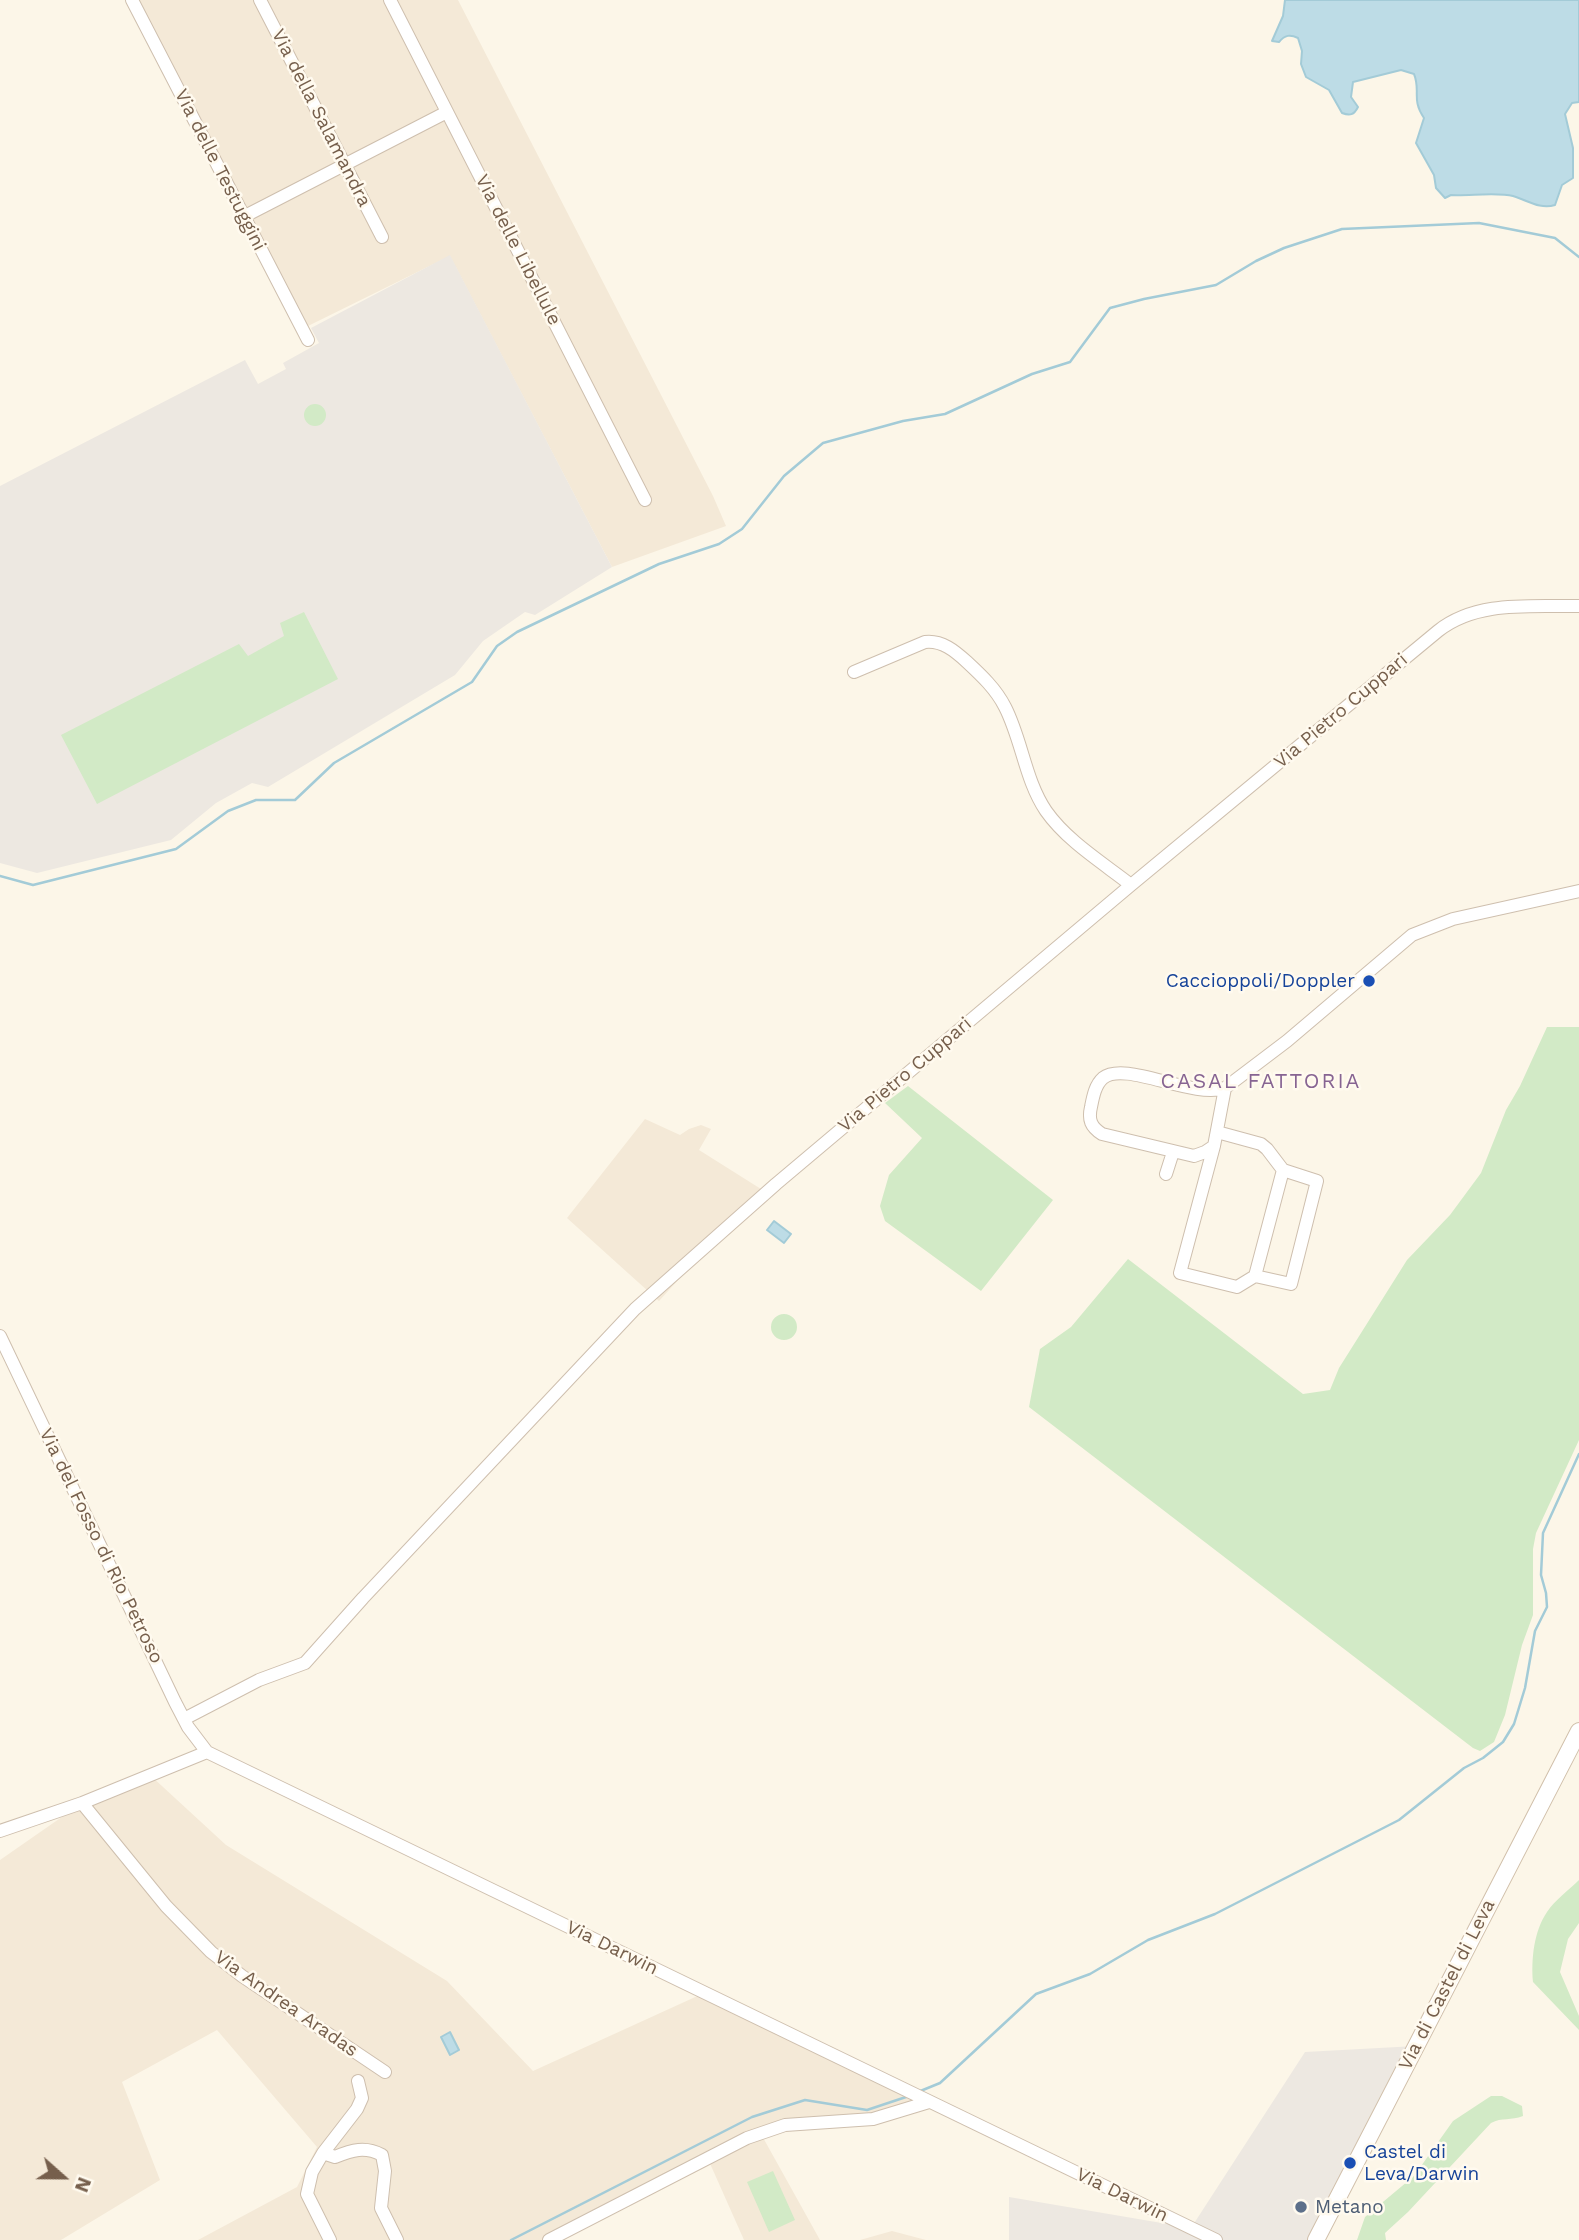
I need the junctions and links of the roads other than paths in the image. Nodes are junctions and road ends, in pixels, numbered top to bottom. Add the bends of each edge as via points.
1 (132, 0) edge
2 (260, 0) edge
3 (390, 0) edge
4 (447, 112) junction
5 (344, 164) junction
6 (243, 217) junction
7 (382, 237) dead end
8 (308, 340) dead end
9 (645, 499) dead end
10 (1579, 606) edge
11 (854, 672) dead end
12 (1131, 885) junction
13 (1579, 891) edge
14 (1224, 1088) junction
15 (1217, 1132) junction
16 (1214, 1146) junction
17 (1173, 1152) junction
18 (1283, 1170) junction
19 (1166, 1174) dead end
20 (1255, 1276) junction
21 (0, 1336) edge
22 (184, 1719) junction
23 (1579, 1731) edge
24 (207, 1752) junction
25 (82, 1803) junction
26 (0, 1831) edge
27 (385, 2072) dead end
28 (358, 2081) dead end
29 (929, 2102) junction
30 (323, 2152) junction
31 (330, 2240) edge
32 (397, 2240) edge
33 (549, 2240) edge
34 (1216, 2240) edge
35 (1316, 2240) edge

1 - 6 street, Via delle Testuggini
2 - 5 street, Via della Salamandra
3 - 4 street, Via delle Libellule
4 - 5 street
4 - 9 street, Via delle Libellule
5 - 6 street
5 - 7 street, Via della Salamandra
6 - 8 street, Via delle Testuggini
10 - 12 street, Via Pietro Cuppari via 1495,608 1452,619
11 - 12 street via 925,642 954,651 1003,704 1048,814
12 - 22 street, Via Pietro Cuppari via 635,1309 305,1663 259,1680
13 - 14 street via 1454,919 1412,935
14 - 15 street
14 - 17 street via 1185,1087 1122,1073 1100,1081 1090,1112 1095,1129 1111,1138
15 - 16 street
15 - 18 street via 1264,1146
16 - 17 street via 1194,1156
16 - 20 street via 1180,1272 1237,1287
17 - 19 street
18 - 20 street
18 - 20 street via 1317,1181 1291,1284
21 - 22 street, Via del Fosso di Rio Petroso
22 - 24 street, Via del Fosso di Rio Petroso
23 - 35 street, Via di Castel di Leva
24 - 25 street
24 - 29 street, Via Darwin
25 - 26 street
25 - 27 street, Via Andrea Aradas via 166,1906 211,1952
28 - 30 street via 362,2098 357,2109
29 - 33 street via 873,2119 785,2125 747,2138
29 - 34 street, Via Darwin
30 - 31 street via 307,2194
30 - 32 street via 335,2157 365,2149 382,2155 381,2208

